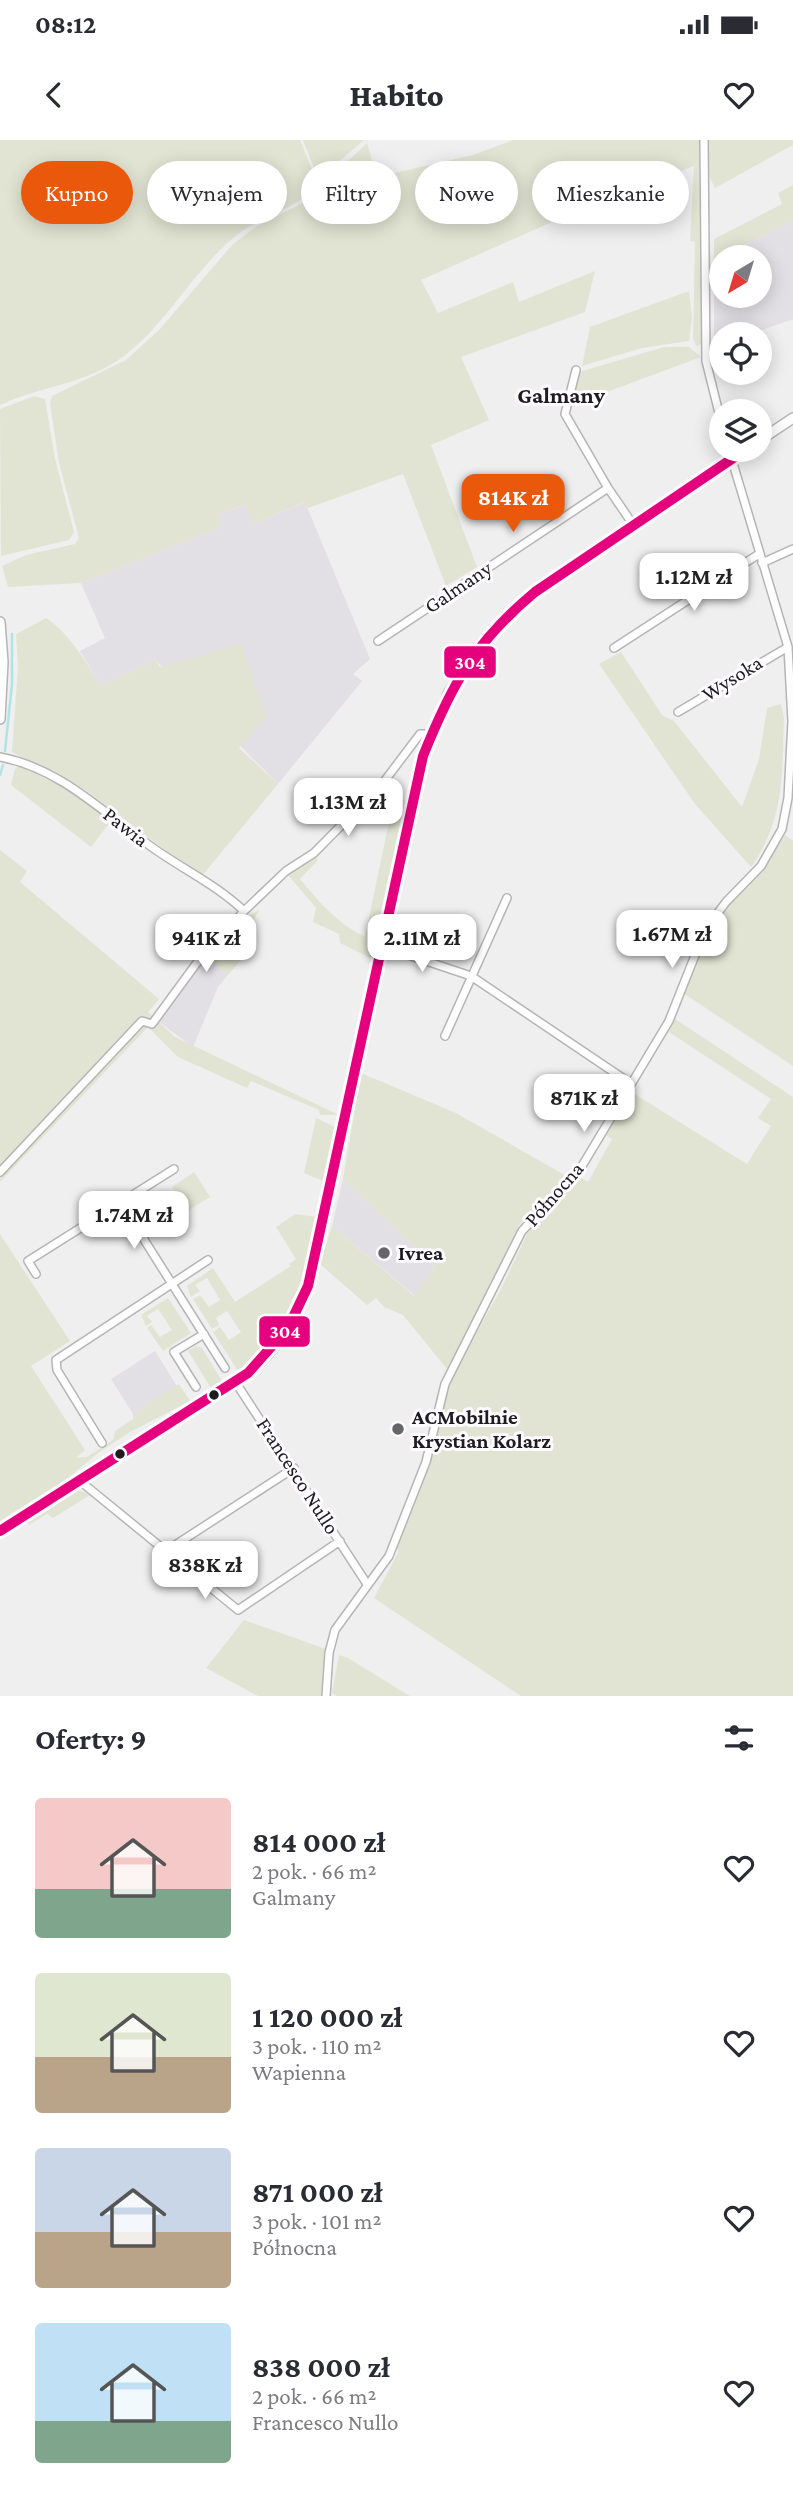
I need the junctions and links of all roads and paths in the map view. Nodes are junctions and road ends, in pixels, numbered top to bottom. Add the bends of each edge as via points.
1 (704, 140) edge
2 (576, 370) dead end
3 (716, 399) edge
4 (793, 418) edge
5 (772, 432) edge
6 (721, 462) edge
7 (732, 462) edge
8 (608, 488) junction
9 (634, 526) junction
10 (793, 549) edge
11 (759, 554) junction
12 (762, 563) junction
13 (0, 622) edge
14 (378, 641) dead end
15 (788, 647) junction
16 (614, 648) dead end
17 (678, 712) dead end
18 (0, 719) edge
19 (429, 734) junction
20 (0, 757) edge
21 (507, 898) dead end
22 (244, 911) junction
23 (381, 946) junction
24 (471, 976) junction
25 (445, 1035) dead end
26 (630, 1083) junction
27 (174, 1169) dead end
28 (0, 1172) edge
29 (121, 1203) junction
30 (208, 1260) dead end
31 (36, 1274) dead end
32 (172, 1284) junction
33 (204, 1334) junction
34 (225, 1368) dead end
35 (236, 1383) junction
36 (196, 1387) dead end
37 (102, 1443) dead end
38 (294, 1468) junction
39 (80, 1481) junction
40 (0, 1531) edge
41 (340, 1541) junction
42 (166, 1551) junction
43 (367, 1584) junction
44 (326, 1696) edge

1 - 3 street via 706,361
2 - 8 street via 565,414
4 - 5 street
6 - 9 street
7 - 11 street, Północna
8 - 9 street
8 - 14 street, Galmany
9 - 19 street via 506,616 462,671
10 - 12 street
11 - 12 street, Północna
11 - 16 street
12 - 15 street, Północna
13 - 18 street
15 - 17 street, Wysoka
15 - 26 street, Północna via 792,721 782,829 761,866 708,924 669,1021
19 - 22 street via 420,734 383,783 314,853 286,871
19 - 23 street
20 - 22 street, Pawia via 79,790 145,843 197,879 217,887
21 - 24 street
22 - 28 street via 196,964 152,1024 142,1021
23 - 24 street
23 - 35 street via 308,1286 282,1338
24 - 25 street
24 - 26 street
26 - 43 street, Północna via 579,1171 522,1231 445,1384 426,1462 393,1547
27 - 29 street
29 - 31 street via 28,1261
29 - 32 street
30 - 32 street
32 - 33 street
32 - 37 street via 56,1360 57,1370
33 - 34 street
33 - 36 street via 174,1352
35 - 38 street, Francesco Nullo
35 - 39 street
38 - 41 street, Francesco Nullo
38 - 42 street
39 - 40 street
39 - 42 street, Francesco Nullo
41 - 42 street, Francesco Nullo via 238,1610
41 - 43 street
43 - 44 street, Północna via 335,1630 328,1653

